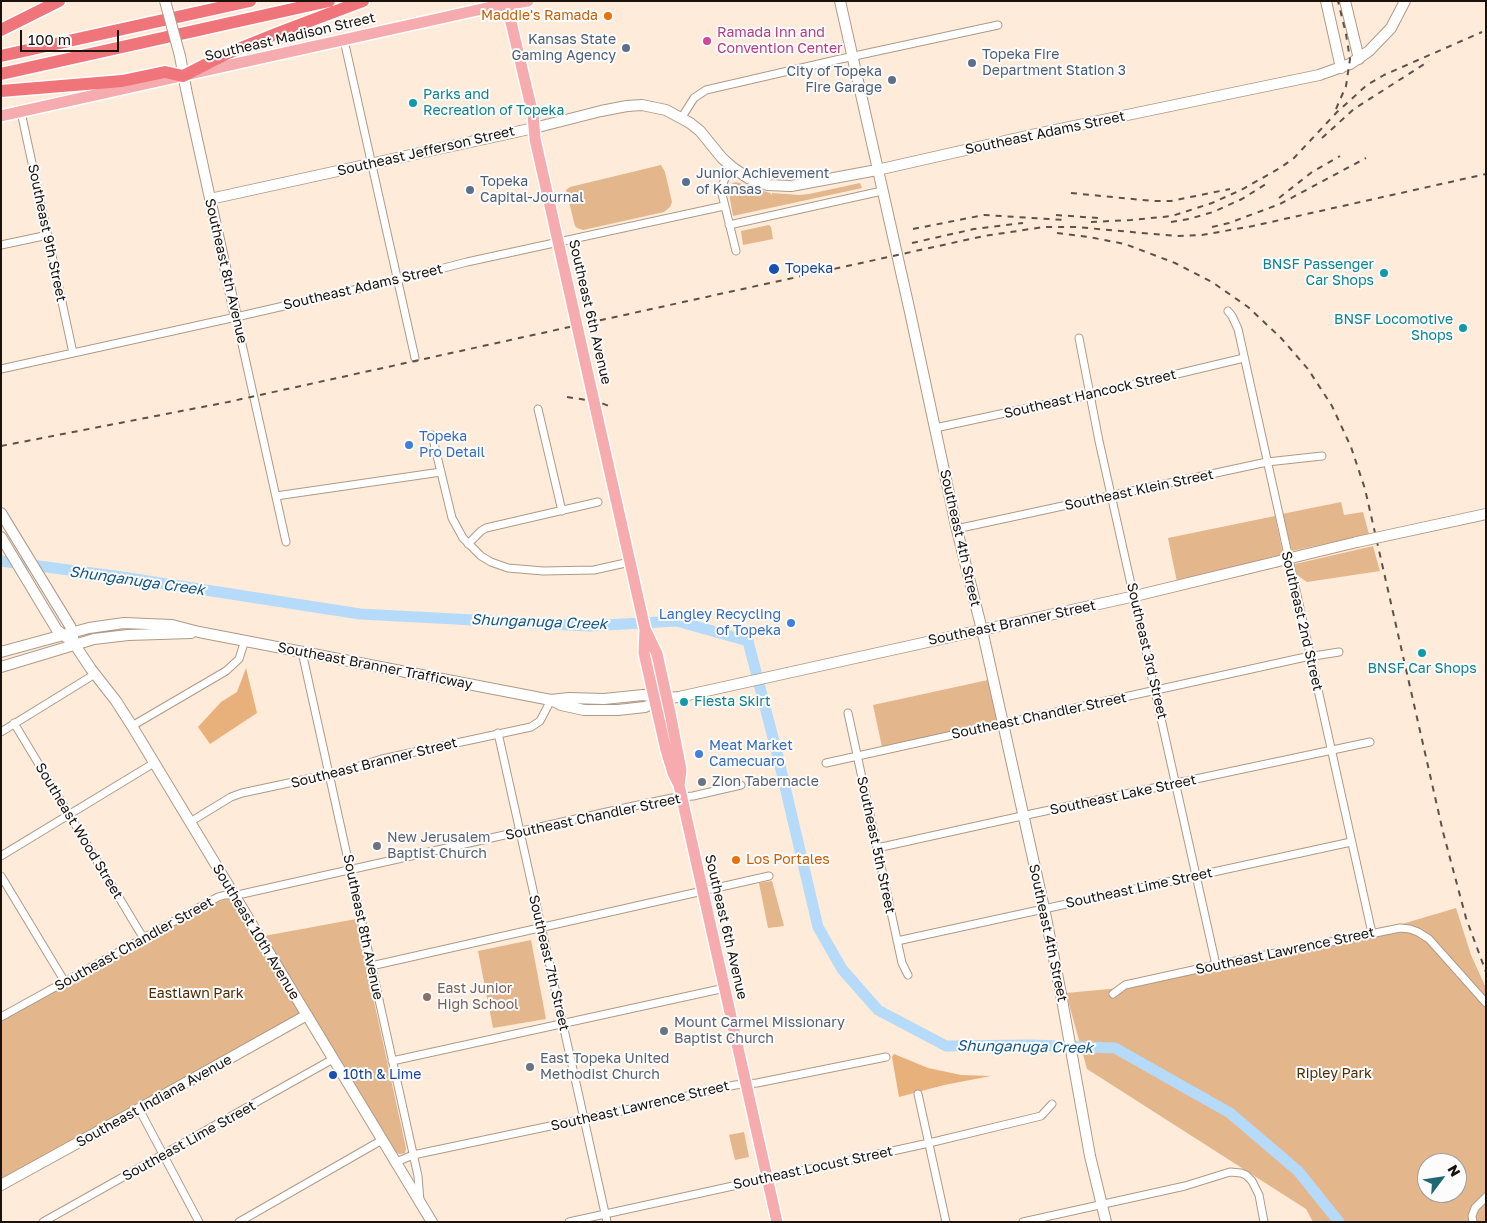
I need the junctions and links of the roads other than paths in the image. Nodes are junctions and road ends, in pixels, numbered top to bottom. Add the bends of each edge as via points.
1 (59, 1) edge
2 (165, 1) edge
3 (250, 1) edge
4 (329, 1) edge
5 (363, 1) edge
6 (528, 1) edge
7 (840, 1) edge
8 (1326, 1) edge
9 (1346, 1) edge
10 (1405, 1) edge
11 (507, 3) edge
12 (998, 25) dead end
13 (1, 30) edge
14 (344, 40) junction
15 (1, 56) edge
16 (852, 57) junction
17 (1359, 59) junction
18 (1341, 68) junction
19 (1, 74) edge
20 (183, 76) junction
21 (1, 91) edge
22 (21, 112) junction
23 (1, 116) edge
24 (682, 117) junction
25 (534, 128) junction
26 (372, 163) junction
27 (732, 167) junction
28 (877, 170) junction
29 (882, 191) junction
30 (210, 199) junction
31 (724, 206) junction
32 (729, 225) junction
33 (48, 235) junction
34 (1, 245) edge
35 (736, 251) dead end
36 (398, 280) junction
37 (1228, 311) dead end
38 (236, 317) junction
39 (1079, 338) dead end
40 (73, 353) junction
41 (415, 358) dead end
42 (1244, 358) junction
43 (1, 369) edge
44 (1090, 395) junction
45 (538, 409) dead end
46 (935, 428) junction
47 (432, 435) dead end
48 (1322, 456) dead end
49 (1268, 462) junction
50 (441, 472) junction
51 (276, 496) junction
52 (1112, 496) junction
53 (598, 502) dead end
54 (562, 511) junction
55 (1, 513) edge
56 (1486, 514) edge
57 (956, 529) junction
58 (1, 537) edge
59 (286, 542) dead end
60 (468, 544) junction
61 (630, 562) junction
62 (1135, 596) junction
63 (646, 630) junction
64 (981, 630) junction
65 (200, 632) junction
66 (68, 634) junction
67 (245, 640) junction
68 (75, 645) junction
69 (1, 652) edge
70 (302, 652) junction
71 (1339, 652) dead end
72 (1310, 656) junction
73 (1, 667) edge
74 (95, 674) junction
75 (1155, 690) junction
76 (667, 698) junction
77 (654, 699) junction
78 (551, 700) junction
79 (848, 713) dead end
80 (14, 724) junction
81 (1003, 724) junction
82 (132, 726) junction
83 (1, 732) edge
84 (498, 733) junction
85 (1370, 742) dead end
86 (1331, 751) junction
87 (857, 757) junction
88 (154, 763) junction
89 (826, 763) dead end
90 (329, 775) junction
91 (1176, 784) junction
92 (679, 785) junction
93 (741, 785) dead end
94 (682, 797) junction
95 (69, 815) junction
96 (1023, 816) junction
97 (190, 822) junction
98 (520, 832) junction
99 (1351, 842) junction
100 (877, 848) junction
101 (1, 856) edge
102 (350, 870) junction
103 (1196, 875) junction
104 (1, 876) edge
105 (769, 876) dead end
106 (703, 891) junction
107 (234, 894) junction
108 (1044, 908) junction
109 (541, 928) junction
110 (1372, 933) junction
111 (144, 938) junction
112 (897, 941) junction
113 (1216, 965) junction
114 (372, 966) junction
115 (908, 976) dead end
116 (65, 982) junction
117 (725, 988) junction
118 (1113, 994) dead end
119 (1486, 1004) edge
120 (2, 1015) edge
121 (307, 1016) junction
122 (562, 1023) junction
123 (886, 1057) dead end
124 (333, 1059) junction
125 (392, 1061) junction
126 (746, 1084) junction
127 (918, 1094) dead end
128 (1052, 1104) dead end
129 (139, 1110) junction
130 (584, 1119) junction
131 (382, 1140) junction
132 (929, 1143) junction
133 (164, 1155) junction
134 (413, 1156) junction
135 (396, 1162) junction
136 (767, 1178) junction
137 (1, 1185) edge
138 (1486, 1197) edge
139 (421, 1203) junction
140 (1101, 1204) junction
141 (606, 1218) edge
142 (43, 1222) edge
143 (199, 1222) edge
144 (239, 1222) edge
145 (432, 1222) edge
146 (569, 1222) edge
147 (777, 1222) edge
148 (946, 1222) edge
149 (1023, 1222) edge
150 (1106, 1222) edge
151 (1264, 1222) edge
152 (1473, 1222) edge

1 - 13 highway
2 - 20 street, Southeast 8th Avenue, bridge
3 - 15 highway
4 - 19 highway
5 - 20 highway via 226,54
6 - 11 main road, Southeast Madison Street
7 - 16 street, Southeast 4th Street
8 - 18 street
9 - 17 street
10 - 17 street, Southeast Adams Street via 1391,28
11 - 14 main road, Southeast Madison Street
11 - 25 main road, Southeast 6th Avenue
12 - 16 street
14 - 20 main road, Southeast Madison Street
14 - 26 street
16 - 24 street via 705,90 694,98
16 - 28 street, Southeast 4th Street
17 - 18 street, Southeast Adams Street
18 - 28 street, Southeast Adams Street
20 - 21 highway via 165,72 122,81
20 - 22 main road, Southeast Madison Street
20 - 30 street, Southeast 8th Avenue
22 - 23 main road, Southeast Madison Street
22 - 33 street, Southeast 9th Street
24 - 25 street, Southeast Jefferson Street via 642,105 628,106
24 - 27 street via 700,131
25 - 26 street, Southeast Jefferson Street
25 - 61 main road, Southeast 6th Avenue, bridge
26 - 30 street, Southeast Jefferson Street
26 - 36 street
27 - 28 street, Southeast Adams Street via 748,178 768,185 791,186
27 - 31 street via 722,184
28 - 29 street, Southeast 4th Street
29 - 32 street
29 - 46 street, Southeast 4th Street
30 - 38 street, Southeast 8th Avenue
31 - 32 street
31 - 36 street, Southeast Adams Street
32 - 35 street
33 - 34 street
33 - 40 street, Southeast 9th Street
36 - 38 street, Southeast Adams Street
36 - 41 street
37 - 42 street, Southeast 2nd Street via 1238,329
38 - 40 street, Southeast Adams Street
38 - 51 street, Southeast 8th Avenue
39 - 44 street, Southeast 3rd Street
40 - 43 street, Southeast Adams Street
42 - 44 street, Southeast Hancock Street
42 - 49 street, Southeast 2nd Street
44 - 46 street, Southeast Hancock Street
44 - 52 street, Southeast 3rd Street
45 - 54 street
46 - 57 street, Southeast 4th Street
47 - 50 street
48 - 49 street, Southeast Klein Street
49 - 52 street, Southeast Klein Street
49 - 72 street, Southeast 2nd Street
50 - 51 street
50 - 60 street via 456,529
51 - 59 street, Southeast 8th Avenue
52 - 57 street, Southeast Klein Street
52 - 62 street, Southeast 3rd Street
53 - 54 street
54 - 60 street via 486,528
55 - 66 street, Southeast 10th Avenue via 70,626
56 - 62 street, Southeast Branner Street, bridge
57 - 64 street, Southeast 4th Street
58 - 66 street, Southeast 10th Avenue via 57,630
60 - 61 street via 486,559 508,568 594,570
61 - 63 main road, Southeast 6th Avenue
62 - 64 street, Southeast Branner Street
62 - 75 street, Southeast 3rd Street
63 - 76 main road, Southeast 6th Avenue via 657,654
63 - 77 main road, Southeast 6th Avenue via 644,654
64 - 76 street, Southeast Branner Street
64 - 81 street, Southeast 4th Street
65 - 66 street, Southeast Branner Trafficway via 172,625 136,623 89,628
65 - 67 street, Southeast Branner Trafficway
65 - 68 street, Southeast Branner Trafficway via 128,635
66 - 68 street, Southeast 10th Avenue
66 - 69 street, Southeast Branner Trafficway
67 - 70 street, Southeast Branner Trafficway
67 - 82 street via 239,659 226,671
68 - 73 street, Southeast Branner Trafficway
68 - 74 street, Southeast 10th Avenue
70 - 78 street, Southeast Branner Trafficway
70 - 90 street, Southeast 8th Avenue
71 - 72 street, Southeast Chandler Street
72 - 75 street, Southeast Chandler Street
72 - 86 street, Southeast 2nd Street
74 - 80 street
74 - 82 street, Southeast 10th Avenue
75 - 81 street, Southeast Chandler Street
75 - 91 street, Southeast 3rd Street
76 - 77 street, Southeast Branner Street
76 - 92 main road, Southeast 6th Avenue via 681,770
77 - 78 street, Southeast Branner Street via 643,695
77 - 92 main road, Southeast 6th Avenue via 672,773
78 - 84 street, Southeast Branner Street via 540,721 531,727
79 - 87 street, Southeast 5th Street
80 - 83 street
80 - 95 street, Southeast Wood Street
81 - 87 street, Southeast Chandler Street
81 - 96 street, Southeast 4th Street
82 - 88 street, Southeast 10th Avenue
84 - 90 street, Southeast Branner Street via 382,759
84 - 98 street, Southeast 7th Street
85 - 86 street, Southeast Lake Street
86 - 91 street, Southeast Lake Street
86 - 99 street, Southeast 2nd Street
87 - 89 street, Southeast Chandler Street
87 - 100 street, Southeast 5th Street
88 - 95 street
88 - 97 street, Southeast 10th Avenue
90 - 97 street, Southeast Branner Street via 242,793
90 - 102 street, Southeast 8th Avenue
91 - 96 street, Southeast Lake Street
91 - 103 street, Southeast 3rd Street
92 - 94 main road, Southeast 6th Avenue
93 - 94 street, Southeast Chandler Street
94 - 98 street, Southeast Chandler Street
94 - 106 main road, Southeast 6th Avenue
95 - 101 street
95 - 111 street, Southeast Wood Street
96 - 100 street, Southeast Lake Street
96 - 108 street, Southeast 4th Street
97 - 107 street, Southeast 10th Avenue
98 - 102 street, Southeast Chandler Street
98 - 109 street, Southeast 7th Street
99 - 103 street, Southeast Lime Street
99 - 110 street, Southeast 2nd Street
100 - 112 street, Southeast 5th Street
102 - 107 street, Southeast Chandler Street
102 - 114 street, Southeast 8th Avenue
103 - 108 street, Southeast Lime Street
103 - 113 street, Southeast 3rd Street
104 - 116 street
105 - 106 street
106 - 109 street
106 - 117 main road, Southeast 6th Avenue
107 - 111 street, Southeast Chandler Street via 218,897
107 - 121 street, Southeast 10th Avenue
108 - 112 street, Southeast Lime Street
108 - 140 street, Southeast 4th Street
109 - 114 street
109 - 122 street, Southeast 7th Street
110 - 113 street, Southeast Lawrence Street
110 - 119 street, Southeast Lawrence Street via 1400,928 1418,932 1429,939
111 - 116 street, Southeast Chandler Street
112 - 115 street, Southeast 5th Street
113 - 118 street, Southeast Lawrence Street via 1125,985
114 - 125 street, Southeast 8th Avenue
116 - 120 street, Southeast Chandler Street
117 - 122 street
117 - 126 main road, Southeast 6th Avenue
121 - 124 street, Southeast 10th Avenue
121 - 129 street, Southeast Indiana Avenue
122 - 125 street
122 - 130 street, Southeast 7th Street
123 - 126 street, Southeast Lawrence Street
124 - 131 street, Southeast 10th Avenue
124 - 133 street, Southeast Lime Street
125 - 134 street, Southeast 8th Avenue
126 - 130 street, Southeast Lawrence Street
126 - 136 main road, Southeast 6th Avenue
127 - 132 street
128 - 132 street, Southeast Locust Street via 1041,1116
129 - 133 street
129 - 137 street, Southeast Indiana Avenue
130 - 134 street, Southeast Lawrence Street
130 - 141 street, Southeast 7th Street
131 - 135 street, Southeast 10th Avenue
131 - 144 street
132 - 136 street, Southeast Locust Street
132 - 148 street
133 - 142 street, Southeast Lime Street
133 - 143 street
134 - 135 street, Southeast Lawrence Street
134 - 139 street, Southeast 8th Avenue
135 - 139 street, Southeast 10th Avenue
136 - 141 street, Southeast Locust Street
136 - 147 main road, Southeast 6th Avenue
138 - 152 street via 1475,1208
139 - 145 street, Southeast 10th Avenue
140 - 149 street
140 - 150 street, Southeast 4th Street
140 - 151 street via 1237,1172 1246,1175 1256,1187
141 - 146 street, Southeast Locust Street

